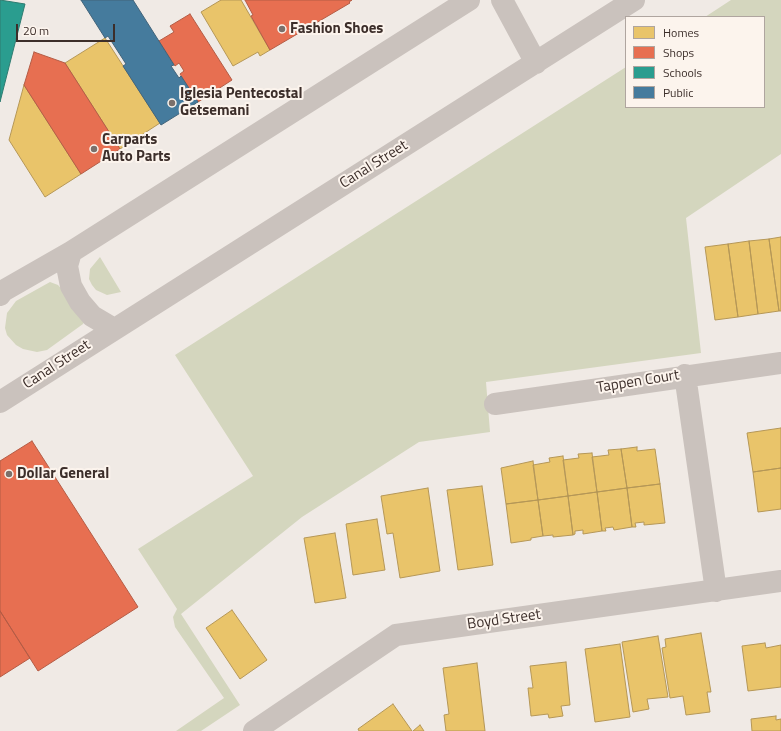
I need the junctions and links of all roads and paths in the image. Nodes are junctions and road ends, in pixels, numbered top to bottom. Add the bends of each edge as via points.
1 (469, 0) edge
2 (502, 0) edge
3 (634, 0) edge
4 (536, 63) junction
5 (71, 252) junction
6 (0, 295) edge
7 (114, 328) junction
8 (781, 362) edge
9 (686, 375) junction
10 (0, 402) edge
11 (494, 404) dead end
12 (781, 582) edge
13 (716, 590) junction
14 (254, 731) edge

1 - 5 street
2 - 4 street
3 - 4 street, Canal Street
4 - 7 street, Canal Street
5 - 6 street
5 - 7 street, Canal Street via 68,266 71,286 80,302 92,316
7 - 10 street, Canal Street
8 - 9 street, Tappen Court
9 - 11 street, Tappen Court
9 - 13 street
12 - 13 street, Boyd Street
13 - 14 street, Boyd Street via 396,635

